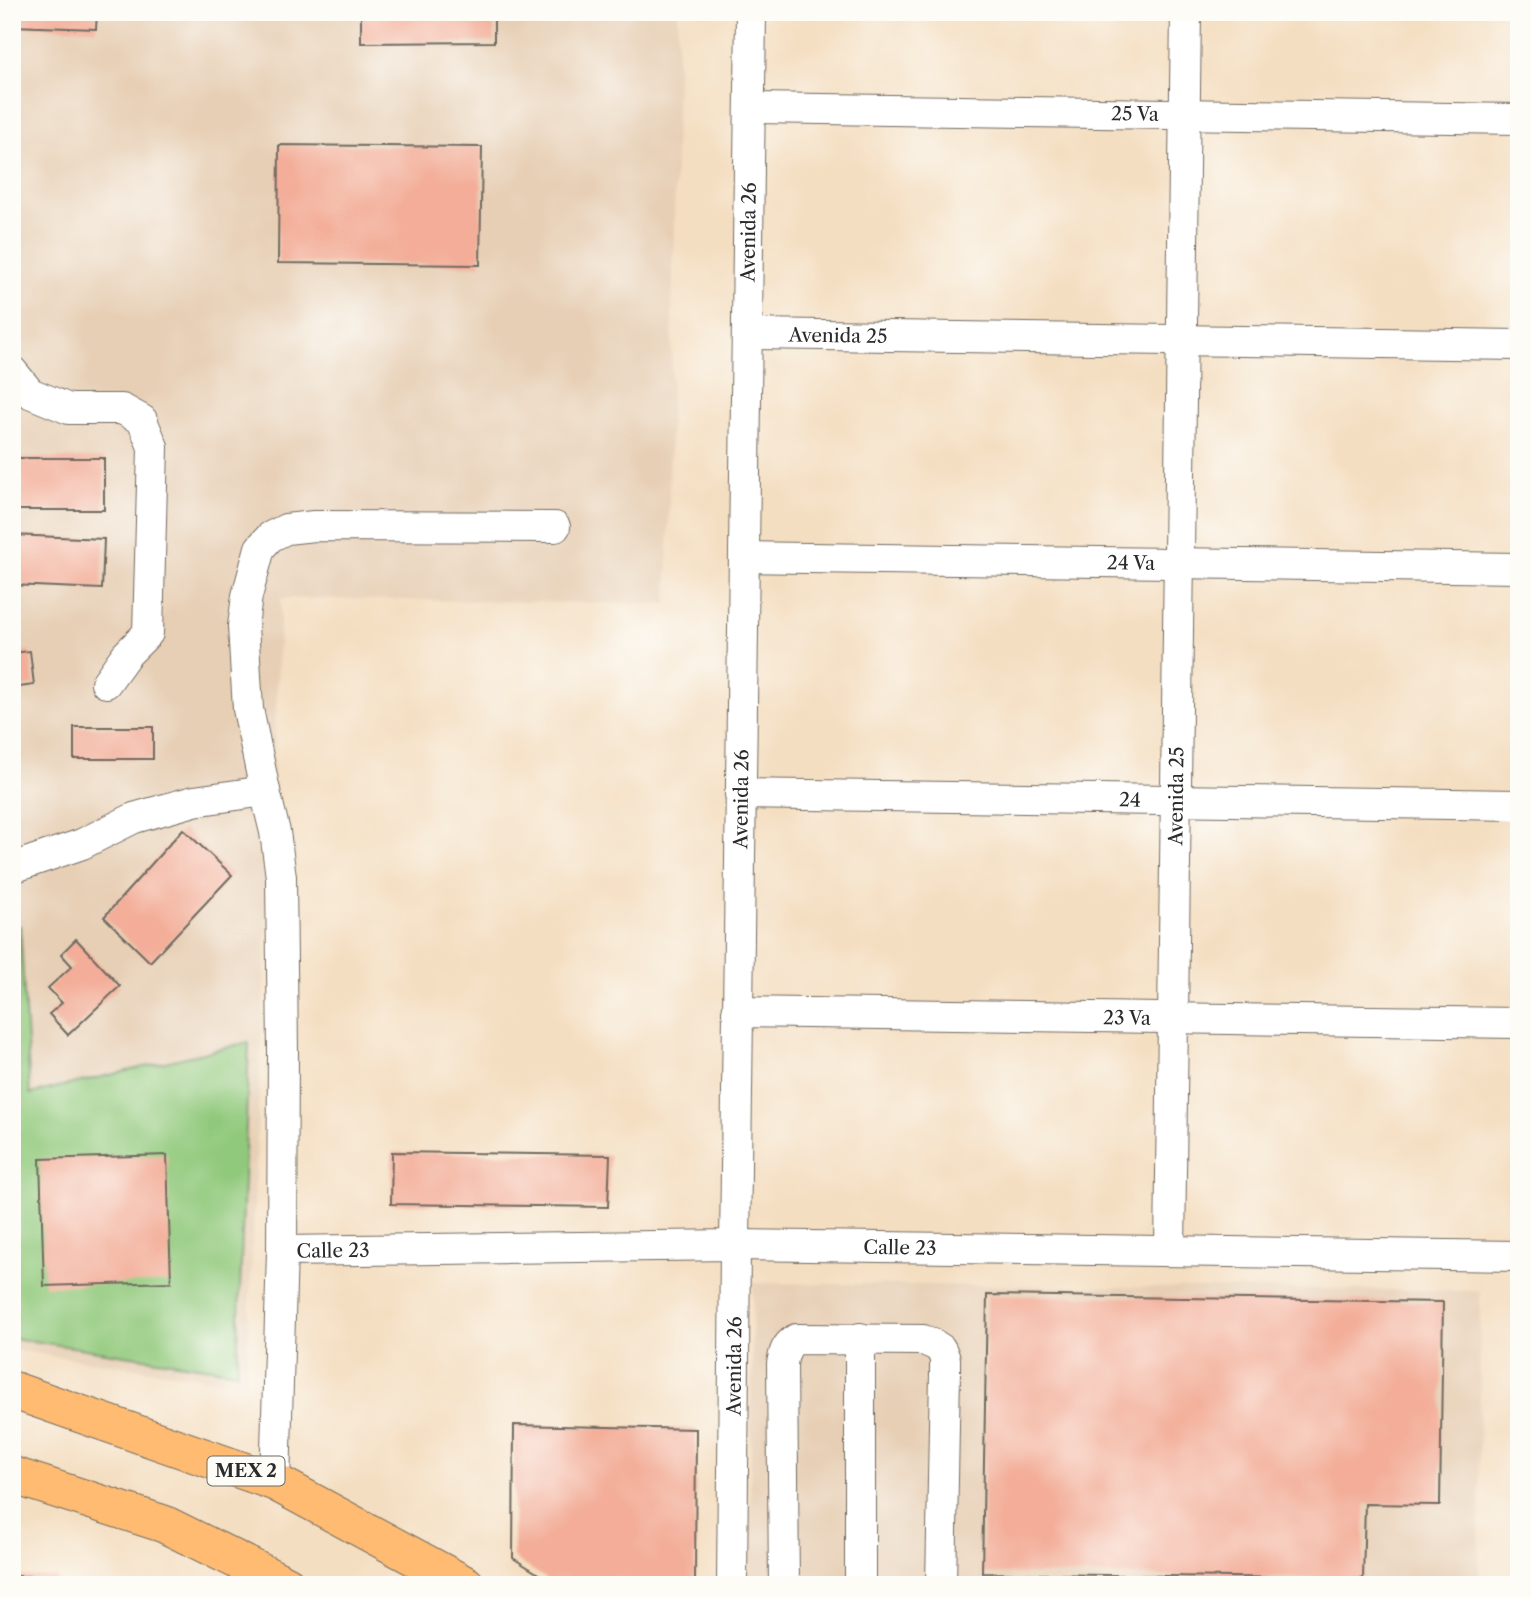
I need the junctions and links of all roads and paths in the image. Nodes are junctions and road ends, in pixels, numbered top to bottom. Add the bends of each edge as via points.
1 (751, 12) edge
2 (1186, 12) edge
3 (750, 108) junction
4 (1185, 114) junction
5 (1519, 119) edge
6 (747, 334) junction
7 (1182, 340) junction
8 (1519, 345) edge
9 (12, 371) edge
10 (555, 527) dead end
11 (744, 557) junction
12 (1179, 564) junction
13 (1519, 568) edge
14 (106, 683) dead end
15 (265, 791) junction
16 (740, 794) junction
17 (1176, 800) junction
18 (1519, 805) edge
19 (12, 868) edge
20 (737, 1012) junction
21 (1173, 1018) junction
22 (1519, 1023) edge
23 (735, 1245) junction
24 (282, 1251) junction
25 (1170, 1251) junction
26 (1519, 1256) edge
27 (860, 1338) junction
28 (12, 1390) edge
29 (12, 1475) edge
30 (275, 1482) junction
31 (287, 1585) edge
32 (466, 1585) edge
33 (733, 1585) edge
34 (784, 1585) edge
35 (860, 1585) edge
36 (941, 1585) edge

1 - 3 street, Avenida 26
2 - 4 street, Avenida 25
3 - 4 street, 25 Va
3 - 6 street, Avenida 26
4 - 5 street, 25 Va
4 - 7 street, Avenida 25
6 - 7 street, Avenida 25
6 - 11 street, Avenida 26
7 - 8 street, Avenida 25
7 - 12 street, Avenida 25
9 - 14 street via 30,393 69,410 122,409 142,420 153,447 148,633
10 - 15 street via 314,526 286,529 270,537 260,548 243,626 248,709
11 - 12 street, 24 Va
11 - 16 street, Avenida 26
12 - 13 street, 24 Va
12 - 17 street, Avenida 25
15 - 19 street via 194,801 134,818 82,844
15 - 24 street via 281,877
16 - 17 street, 24
16 - 20 street, Avenida 26
17 - 18 street, 24
17 - 21 street, Avenida 25
20 - 21 street, 23 Va
20 - 23 street, Avenida 26
21 - 22 street, 23 Va
21 - 25 street, Avenida 25
23 - 24 street, Calle 23
23 - 25 street, Calle 23
23 - 33 street, Avenida 26
24 - 30 street
25 - 26 street, Calle 23
27 - 34 street via 796,1339 784,1352
27 - 35 street
27 - 36 street via 923,1340 943,1354
28 - 30 main road, MEX 2
29 - 31 main road via 164,1524
30 - 32 main road, MEX 2

